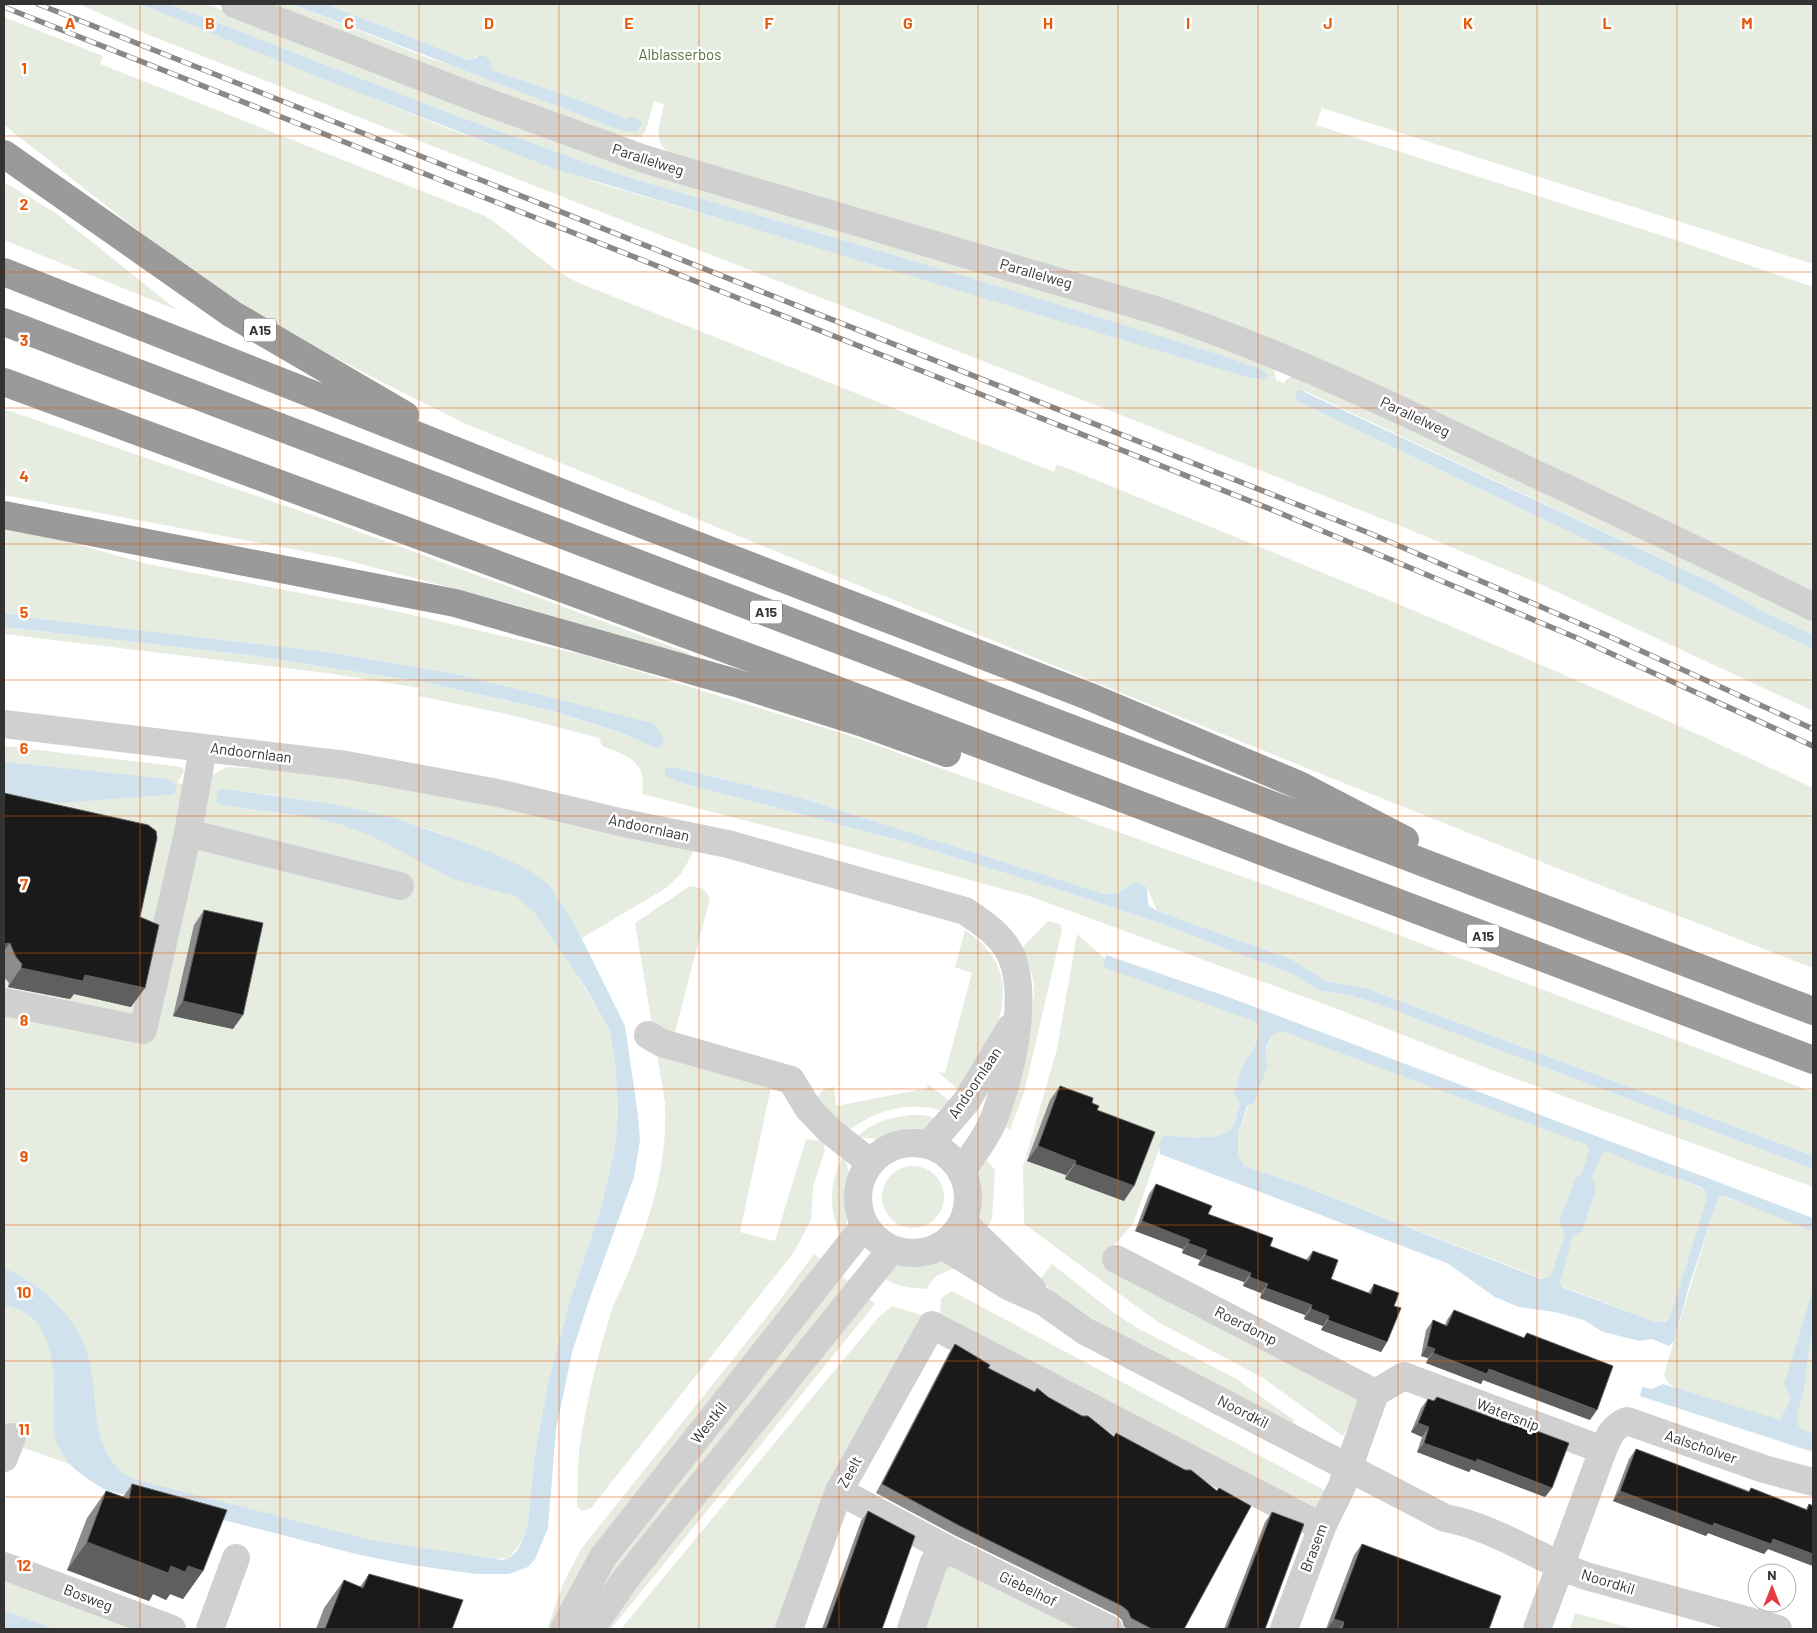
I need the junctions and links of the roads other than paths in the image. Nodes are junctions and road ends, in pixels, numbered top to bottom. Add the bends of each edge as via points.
1 (235, 4) edge
2 (4, 154) edge
3 (4, 272) edge
4 (4, 322) edge
5 (4, 382) edge
6 (482, 460) junction
7 (4, 515) edge
8 (1813, 607) edge
9 (4, 724) edge
10 (203, 748) junction
11 (1152, 812) junction
12 (188, 833) junction
13 (400, 886) dead end
14 (1528, 903) junction
15 (4, 1002) edge
16 (1813, 1011) edge
17 (1017, 1017) junction
18 (648, 1036) dead end
19 (1813, 1060) edge
20 (929, 1145) junction
21 (871, 1163) junction
22 (962, 1171) junction
23 (963, 1222) junction
24 (865, 1225) junction
25 (942, 1245) junction
26 (892, 1249) junction
27 (1116, 1259) dead end
28 (1044, 1302) junction
29 (1375, 1393) junction
30 (1603, 1450) junction
31 (1348, 1469) junction
32 (1813, 1482) edge
33 (839, 1491) junction
34 (1322, 1527) junction
35 (947, 1550) junction
36 (236, 1558) dead end
37 (4, 1566) edge
38 (1558, 1574) junction
39 (172, 1629) edge
40 (210, 1629) edge
41 (564, 1629) edge
42 (591, 1629) edge
43 (788, 1629) edge
44 (911, 1629) edge
45 (1109, 1629) edge
46 (1284, 1629) edge
47 (1537, 1629) edge
48 (1732, 1629) edge
49 (1778, 1629) edge

1 - 8 street, Parallelweg via 644,159 1229,334 1404,412
2 - 6 highway, A15 via 232,314
3 - 6 highway, A15
4 - 14 highway, A15
5 - 11 highway, A15 via 810,680
6 - 14 highway, A15 via 1097,700 1299,786
7 - 11 highway, A15 via 455,603 838,715 1075,798
9 - 10 street, Andoornlaan
10 - 12 street, Andoornlaan
10 - 17 street, Andoornlaan via 346,765 498,793 728,844 965,912 984,923 1006,946 1016,972
11 - 19 highway, A15
12 - 13 street
12 - 15 street, Andoornlaan via 143,1030
14 - 16 highway, A15
17 - 20 street, Andoornlaan via 966,1102
17 - 22 street, Andoornlaan via 1014,1054 992,1124
18 - 21 street via 662,1044 791,1080 808,1108 830,1131
20 - 21 street via 897,1145
20 - 22 street via 948,1155
21 - 24 street via 859,1193 860,1212
22 - 23 street via 968,1191 968,1207
23 - 25 street via 951,1239
23 - 28 street, Noordkil
24 - 26 street via 876,1239
24 - 41 street, Westkil via 603,1557
25 - 26 street via 918,1253
25 - 28 street, Noordkil via 1010,1287
26 - 42 street via 627,1577
27 - 29 street, Roerdomp
28 - 31 street, Noordkil via 1084,1331
29 - 30 street, Watersnip via 1404,1376
29 - 31 street
30 - 32 street, Aalscholver via 1610,1433 1626,1422 1764,1469
30 - 38 street
31 - 34 street, Brasem
31 - 38 street, Noordkil via 1445,1518 1459,1531
33 - 34 street, Zeelt via 932,1325
33 - 35 street, Giebelhof
33 - 43 street, Zeelt
34 - 46 street, Brasem
35 - 44 street via 934,1562
35 - 45 street, Giebelhof
36 - 40 street
37 - 39 street, Bosweg
38 - 47 street
38 - 48 street, Noordkil via 1601,1596
38 - 49 street, Noordkil via 1586,1576

